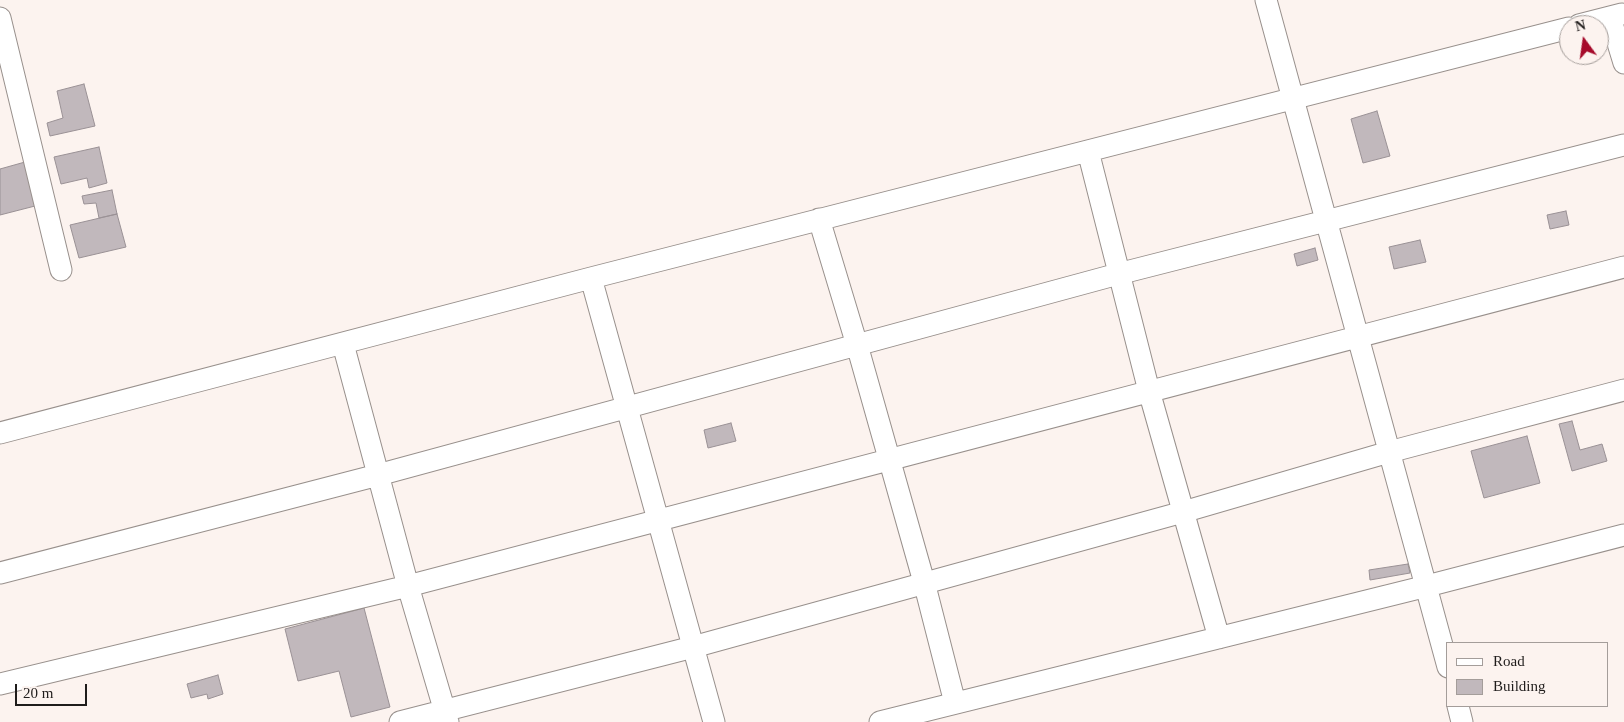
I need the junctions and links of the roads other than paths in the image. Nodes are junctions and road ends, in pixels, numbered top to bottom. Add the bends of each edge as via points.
1 (1266, 0) edge
2 (1617, 16) edge
3 (0, 18) edge
4 (1559, 30) edge
5 (1624, 63) edge
6 (1292, 97) junction
7 (1624, 145) edge
8 (1088, 151) junction
9 (818, 219) junction
10 (1326, 221) junction
11 (1624, 267) edge
12 (61, 270) dead end
13 (1118, 274) junction
14 (591, 278) junction
15 (1358, 338) junction
16 (343, 344) junction
17 (857, 345) junction
18 (1624, 390) edge
19 (1150, 391) junction
20 (627, 407) junction
21 (0, 433) edge
22 (1389, 452) junction
23 (890, 460) junction
24 (378, 475) junction
25 (1183, 512) junction
26 (658, 520) junction
27 (1624, 535) edge
28 (0, 573) edge
29 (924, 582) junction
30 (408, 586) junction
31 (1427, 586) junction
32 (1219, 638) junction
33 (693, 647) junction
34 (1446, 659) edge
35 (0, 684) edge
36 (955, 703) junction
37 (1458, 707) edge
38 (446, 716) edge
39 (400, 722) edge
40 (714, 722) edge
41 (880, 722) edge
42 (1462, 722) edge

1 - 6 street
2 - 5 street
3 - 12 street
4 - 6 street
6 - 8 street
6 - 10 street
7 - 10 street
8 - 9 street
8 - 13 street
9 - 14 street
9 - 17 street
10 - 13 street
10 - 15 street
11 - 15 street
13 - 17 street
13 - 19 street
14 - 16 street
14 - 20 street
15 - 19 street
15 - 22 street
16 - 21 street
16 - 24 street
17 - 20 street
17 - 23 street
18 - 22 street
19 - 23 street
19 - 25 street
20 - 24 street
20 - 26 street
22 - 25 street
22 - 31 street
23 - 26 street
23 - 29 street
24 - 28 street
24 - 30 street
25 - 29 street
25 - 32 street
26 - 30 street
26 - 33 street
27 - 31 street
29 - 33 street
29 - 36 street
30 - 35 street
30 - 38 street
31 - 32 street
31 - 34 street
32 - 36 street
33 - 38 street
33 - 40 street
36 - 41 street
37 - 42 street
38 - 39 street

